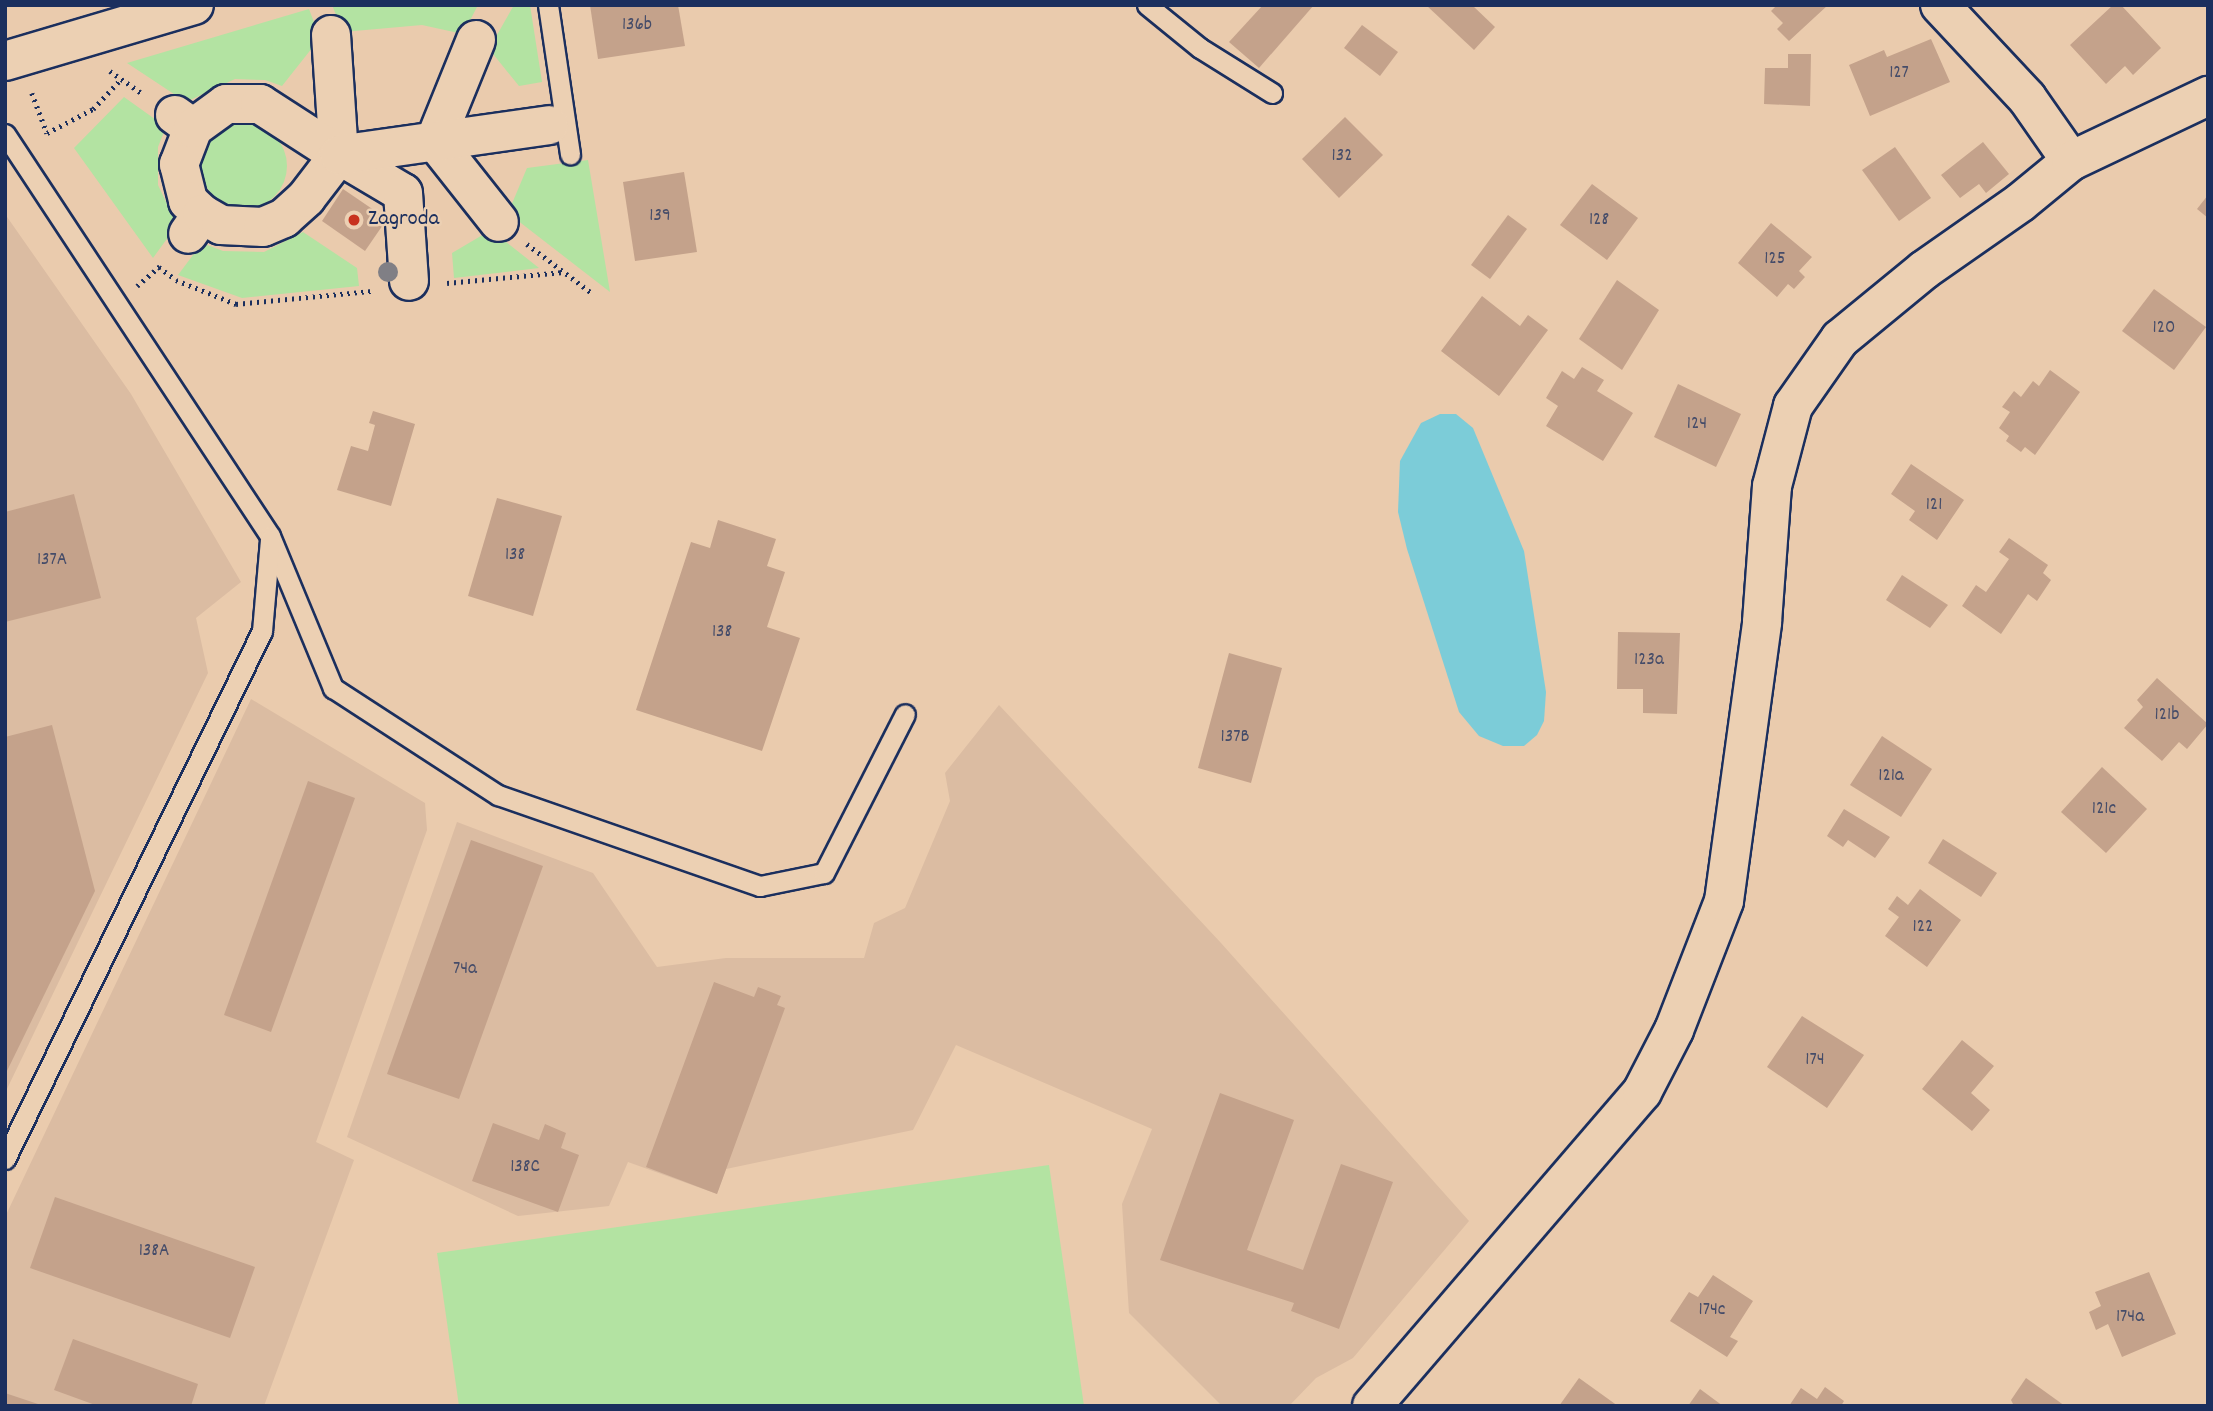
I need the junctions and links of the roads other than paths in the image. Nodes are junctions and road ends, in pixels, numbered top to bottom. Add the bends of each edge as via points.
1 (194, 5) edge
2 (548, 5) edge
3 (1147, 5) edge
4 (1940, 5) edge
5 (331, 35) dead end
6 (476, 40) dead end
7 (19, 70) edge
8 (1272, 93) dead end
9 (2208, 96) edge
10 (5, 134) edge
11 (560, 139) joint
12 (435, 141) junction
13 (339, 155) junction
14 (2071, 161) junction
15 (499, 222) road end
16 (409, 285) road end
17 (270, 536) junction
18 (905, 714) dead end
19 (5, 1158) edge
20 (1372, 1406) edge

1 - 7 street
2 - 11 lane
3 - 8 lane via 1200,48
4 - 14 street via 2027,98
5 - 13 street
6 - 12 street
9 - 14 street
10 - 17 lane
11 - 12 street
12 - 13 street
12 - 15 street
13 - 13 street via 260,104 226,104 184,122 178,164 195,224 263,227 284,218 306,198
13 - 16 street via 403,193
14 - 20 street via 1840,339 1793,406 1772,486 1762,622 1724,901 1674,1030 1642,1092
17 - 18 lane via 333,688 498,795 760,886 824,873
17 - 19 lane via 262,631

